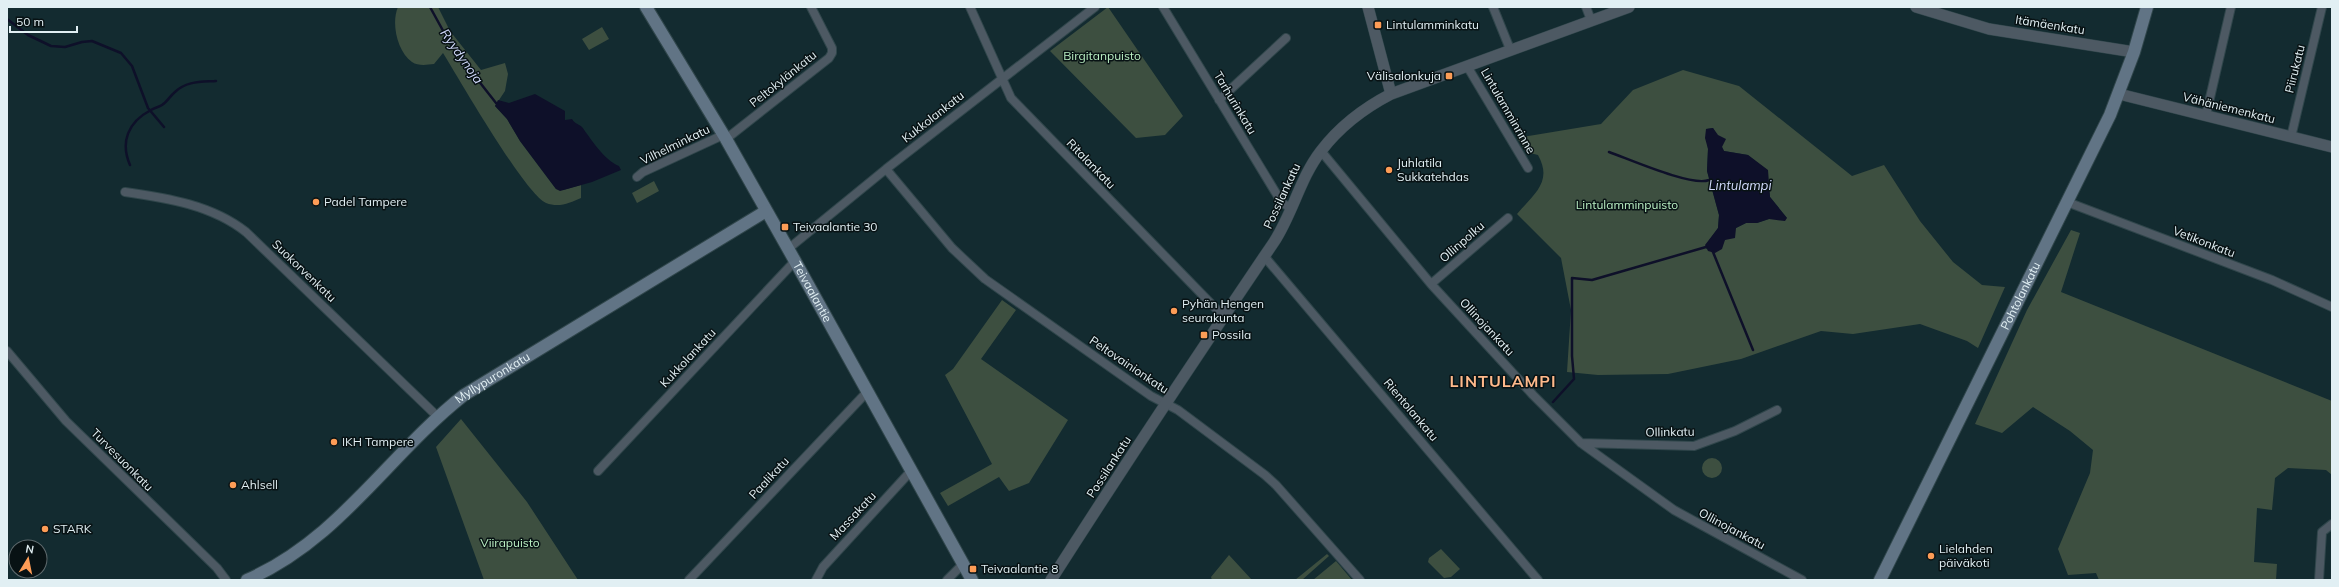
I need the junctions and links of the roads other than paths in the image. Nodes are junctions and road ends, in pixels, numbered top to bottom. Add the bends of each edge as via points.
1 (646, 7) edge
2 (811, 7) edge
3 (970, 7) edge
4 (1095, 7) edge
5 (1163, 7) edge
6 (1368, 7) edge
7 (1493, 7) edge
8 (1586, 7) edge
9 (1629, 7) edge
10 (1916, 7) edge
11 (2148, 7) edge
12 (2231, 7) edge
13 (2322, 7) edge
14 (1591, 20) junction
15 (1286, 38) dead end
16 (1510, 49) junction
17 (2134, 52) junction
18 (1468, 66) junction
19 (1003, 77) junction
20 (1391, 94) junction
21 (2119, 94) junction
22 (1219, 100) junction
23 (2206, 115) junction
24 (724, 137) junction
25 (2291, 137) junction
26 (2332, 147) edge
27 (1320, 151) junction
28 (1528, 168) dead end
29 (886, 169) junction
30 (638, 177) dead end
31 (125, 192) dead end
32 (2067, 202) junction
33 (1291, 208) junction
34 (766, 211) junction
35 (1508, 218) dead end
36 (788, 249) junction
37 (1264, 256) junction
38 (796, 261) junction
39 (1431, 284) junction
40 (2332, 307) edge
41 (1224, 317) junction
42 (7, 351) edge
43 (867, 392) junction
44 (1165, 404) junction
45 (1777, 410) dead end
46 (438, 417) junction
47 (1581, 442) junction
48 (598, 471) dead end
49 (911, 471) junction
50 (2332, 524) edge
51 (963, 564) junction
52 (226, 580) edge
53 (247, 580) edge
54 (688, 580) edge
55 (816, 580) edge
56 (946, 580) edge
57 (972, 580) edge
58 (1051, 580) edge
59 (1360, 580) edge
60 (1538, 580) edge
61 (1802, 580) edge
62 (1880, 580) edge
63 (2320, 580) edge

1 - 24 main road, Teivaalantie
2 - 24 street, Peltokylänkatu via 832,48 829,58
3 - 19 street, Ritalankatu
4 - 19 street, Kukkolankatu
5 - 22 street, Tarhurinkatu
6 - 20 street
7 - 16 street
8 - 14 street
9 - 14 street, Possilankatu
10 - 17 street, Itämäenkatu via 1989,29
11 - 17 main road, Pohtolankatu
12 - 23 street
13 - 25 street, Piirukatu
14 - 16 street, Possilankatu
15 - 22 street
16 - 18 street, Possilankatu
17 - 21 main road, Pohtolankatu
18 - 20 street, Possilankatu
18 - 28 street, Lintulamminrinne
19 - 29 street, Kukkolankatu
19 - 41 street, Ritalankatu via 1011,98
20 - 27 street, Possilankatu via 1353,118
21 - 23 street, Vähäniemenkatu
21 - 32 main road, Pohtolankatu
22 - 33 street, Tarhurinkatu via 1282,203
23 - 25 street, Vähäniemenkatu
24 - 30 street, Vilhelminkatu via 643,172
24 - 34 main road, Teivaalantie
25 - 26 street, Vähäniemenkatu
27 - 33 street, Possilankatu
27 - 39 street, Ollinojankatu
29 - 36 street, Kukkolankatu
29 - 44 street, Peltovainionkatu via 952,248 985,279
31 - 46 street, Suokorvenkatu via 182,202 231,220
32 - 40 street, Vetikonkatu via 2272,280
32 - 62 main road, Pohtolankatu
33 - 37 street, Possilankatu via 1282,229
34 - 36 main road, Teivaalantie
34 - 46 main road, Myllypuronkatu via 478,386
35 - 39 street, Ollinpolku
36 - 38 main road, Teivaalantie
37 - 41 street, Possilankatu
37 - 60 street, Rientolankatu
38 - 43 main road, Teivaalantie
38 - 48 street, Kukkolankatu
39 - 47 street, Ollinojankatu via 1533,395
41 - 44 street, Possilankatu
42 - 52 street, Turvesuonkatu via 66,421 217,568
43 - 49 main road, Teivaalantie
43 - 54 street, Paalikatu
44 - 58 street, Possilankatu
44 - 59 street, Peltovainionkatu via 1180,411 1276,485
45 - 47 street, Ollinkatu via 1735,431 1694,446
46 - 53 main road, Myllypuronkatu via 322,534 287,558
47 - 61 street, Ollinojankatu via 1674,510
49 - 51 main road, Teivaalantie
49 - 55 street, Massakatu via 823,567
50 - 63 street via 2322,532
51 - 56 street
51 - 57 main road, Teivaalantie

